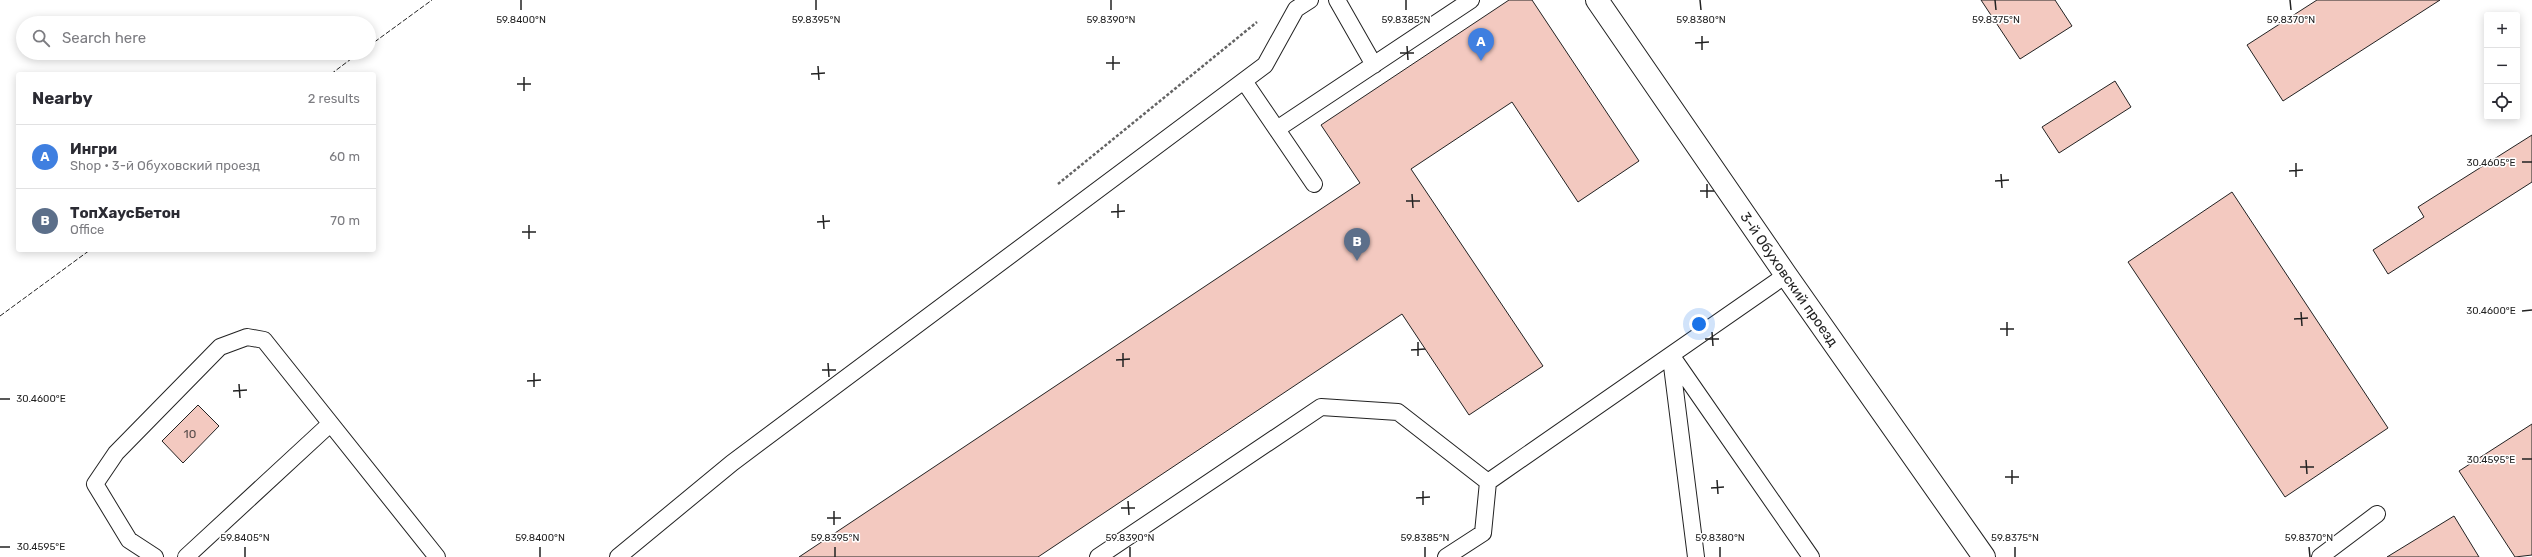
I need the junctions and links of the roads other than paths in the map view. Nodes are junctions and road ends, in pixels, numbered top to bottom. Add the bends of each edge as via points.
1 (1310, 0) edge
2 (1337, 0) edge
3 (1471, 0) edge
4 (1598, 0) edge
5 (1374, 65) junction
6 (1244, 81) junction
7 (1277, 129) junction
8 (1314, 184) dead end
9 (1786, 274) junction
10 (1671, 354) junction
11 (330, 424) junction
12 (1488, 482) junction
13 (2377, 514) dead end
14 (155, 557) edge
15 (186, 557) edge
16 (437, 557) edge
17 (618, 557) edge
18 (1098, 557) edge
19 (1446, 557) edge
20 (1696, 557) edge
21 (1811, 557) edge
22 (1984, 557) edge
23 (2320, 557) edge

1 - 6 lane via 1296,9 1264,65
2 - 5 lane
3 - 5 lane
4 - 9 street, 3-й Обуховский проезд
5 - 7 lane
6 - 7 lane
6 - 17 lane via 732,463
7 - 8 lane
9 - 10 lane
9 - 22 street, 3-й Обуховский проезд
10 - 12 lane
10 - 20 lane
10 - 21 lane
11 - 14 lane via 264,340 247,337 220,347 116,453 95,484 129,540
11 - 15 lane
11 - 16 lane
12 - 18 lane via 1398,412 1321,407
12 - 19 lane via 1483,533
13 - 23 lane

